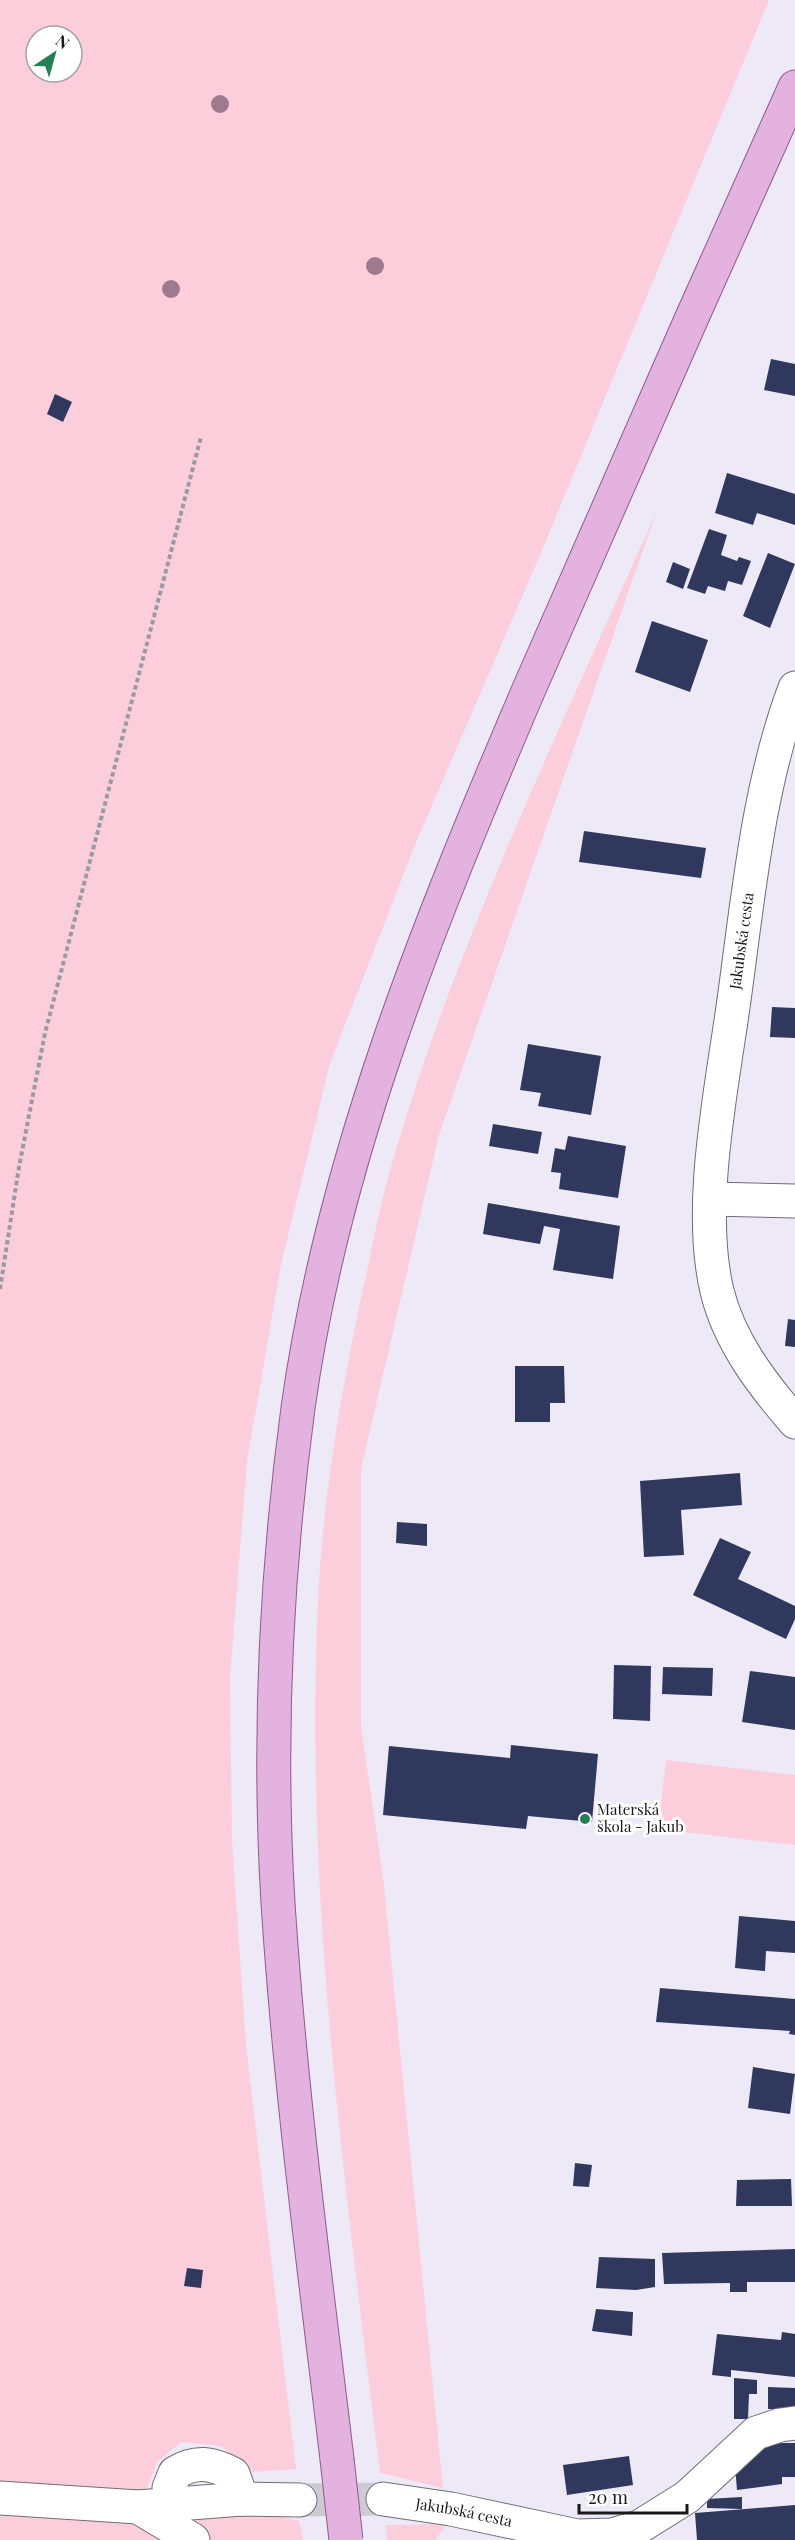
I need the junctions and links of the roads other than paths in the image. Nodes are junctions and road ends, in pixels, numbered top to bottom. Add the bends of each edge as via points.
1 (795, 87) edge
2 (795, 688) edge
3 (710, 1199) junction
4 (795, 1201) edge
5 (795, 1422) edge
6 (795, 2423) edge
7 (0, 2498) edge
8 (300, 2499) tunnel mouth
9 (383, 2499) tunnel mouth
10 (138, 2507) junction
11 (193, 2540) edge
12 (346, 2540) edge

1 - 12 main road, bridge via 579,569 449,880 367,1107 316,1305 287,1499 277,1613 274,1718 281,1936
2 - 3 street, Jakubská cesta via 771,768 748,897
3 - 4 street
3 - 5 street, Jakubská cesta via 710,1252 718,1293 732,1330 753,1368
6 - 9 street, Jakubská cesta via 756,2433 687,2497 639,2527 612,2535 577,2536
7 - 10 street
8 - 10 street
10 - 11 street

